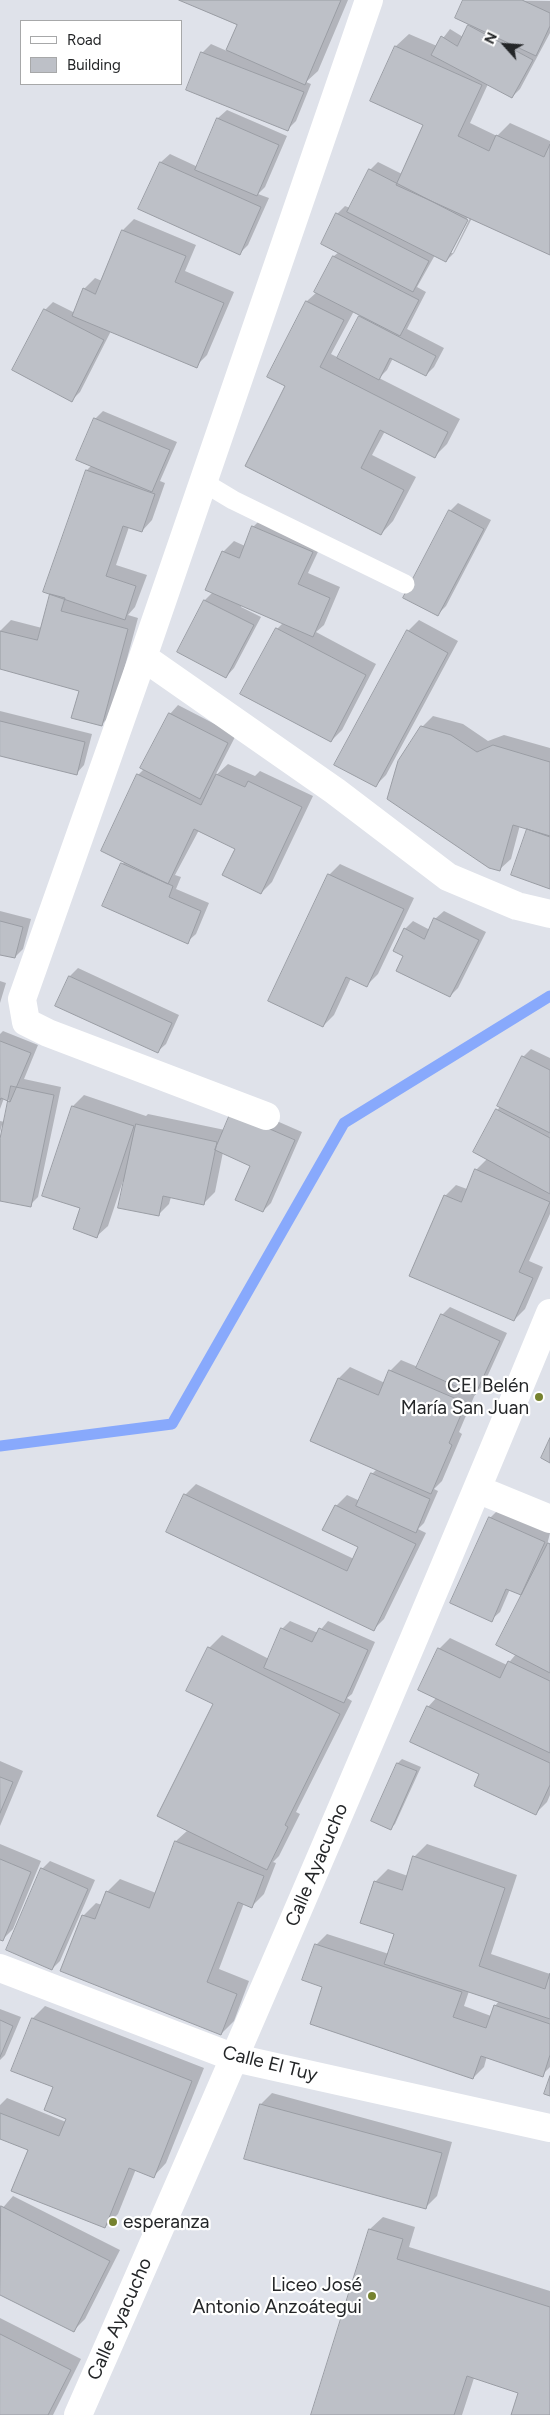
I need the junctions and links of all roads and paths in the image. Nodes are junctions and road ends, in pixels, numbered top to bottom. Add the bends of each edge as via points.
1 (369, 0) edge
2 (203, 482) junction
3 (405, 584) dead end
4 (143, 657) junction
5 (550, 914) edge
6 (266, 1116) dead end
7 (550, 1313) edge
8 (477, 1489) junction
9 (550, 1520) edge
10 (0, 1968) edge
11 (235, 2058) junction
12 (550, 2128) edge
13 (78, 2415) edge

1 - 2 street
2 - 3 lane via 233,500
2 - 4 street
4 - 5 street via 335,791 448,877 517,906
4 - 6 street via 22,999 26,1022
7 - 8 street, Calle Ayacucho
8 - 9 street
8 - 11 street, Calle Ayacucho
10 - 11 street, Calle El Tuy
11 - 12 street, Calle El Tuy
11 - 13 street, Calle Ayacucho

